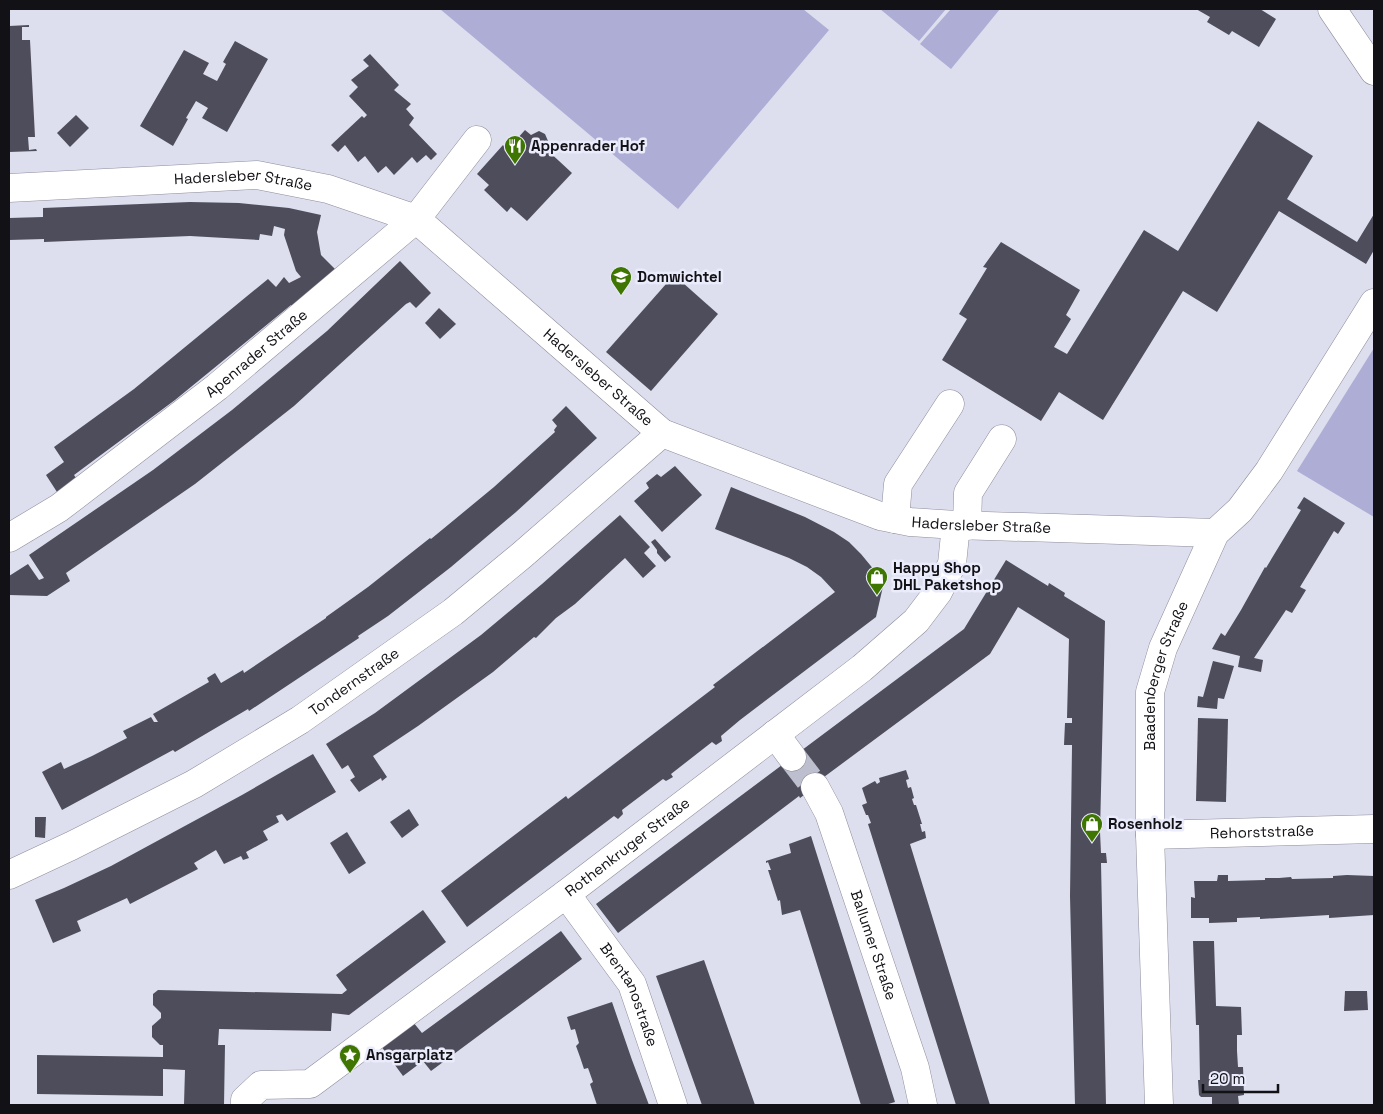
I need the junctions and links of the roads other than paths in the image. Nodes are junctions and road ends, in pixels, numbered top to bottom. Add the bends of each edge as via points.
1 (1332, 9) edge
2 (1374, 71) edge
3 (477, 140) dead end
4 (9, 188) edge
5 (416, 219) junction
6 (1374, 303) edge
7 (950, 404) dead end
8 (662, 433) junction
9 (1002, 439) dead end
10 (895, 519) junction
11 (961, 525) junction
12 (1215, 533) junction
13 (9, 538) edge
14 (775, 734) junction
15 (792, 757) tunnel mouth
16 (815, 787) tunnel mouth
17 (1374, 829) edge
18 (1150, 834) junction
19 (9, 875) edge
20 (566, 894) junction
21 (245, 1105) edge
22 (673, 1105) edge
23 (923, 1105) edge
24 (1159, 1105) edge

1 - 2 street
3 - 5 street, Apenrader Straße
4 - 5 street, Hadersleber Straße via 257,175 328,189
5 - 8 street, Hadersleber Straße
5 - 13 street, Apenrader Straße via 217,387 59,508
6 - 12 street, Baadenberger Straße via 1269,471 1240,510
7 - 10 street via 898,484
8 - 10 street, Hadersleber Straße
8 - 19 street, Tondernstraße via 453,612 300,720 194,784
9 - 11 street, Rothenkruger Straße via 968,493
10 - 11 street, Hadersleber Straße
11 - 12 street, Hadersleber Straße
11 - 14 street, Rothenkruger Straße via 952,564 938,592 916,621 862,668
12 - 18 street, Baadenberger Straße via 1164,648 1150,692
14 - 15 street
14 - 20 street, Rothenkruger Straße
16 - 23 street, Ballumer Straße via 829,813 916,1068
17 - 18 street, Rehorststraße
18 - 24 street, Baadenberger Straße
20 - 21 street, Rothenkruger Straße via 310,1084 261,1085 245,1100
20 - 22 street, Brentanostraße via 632,984

